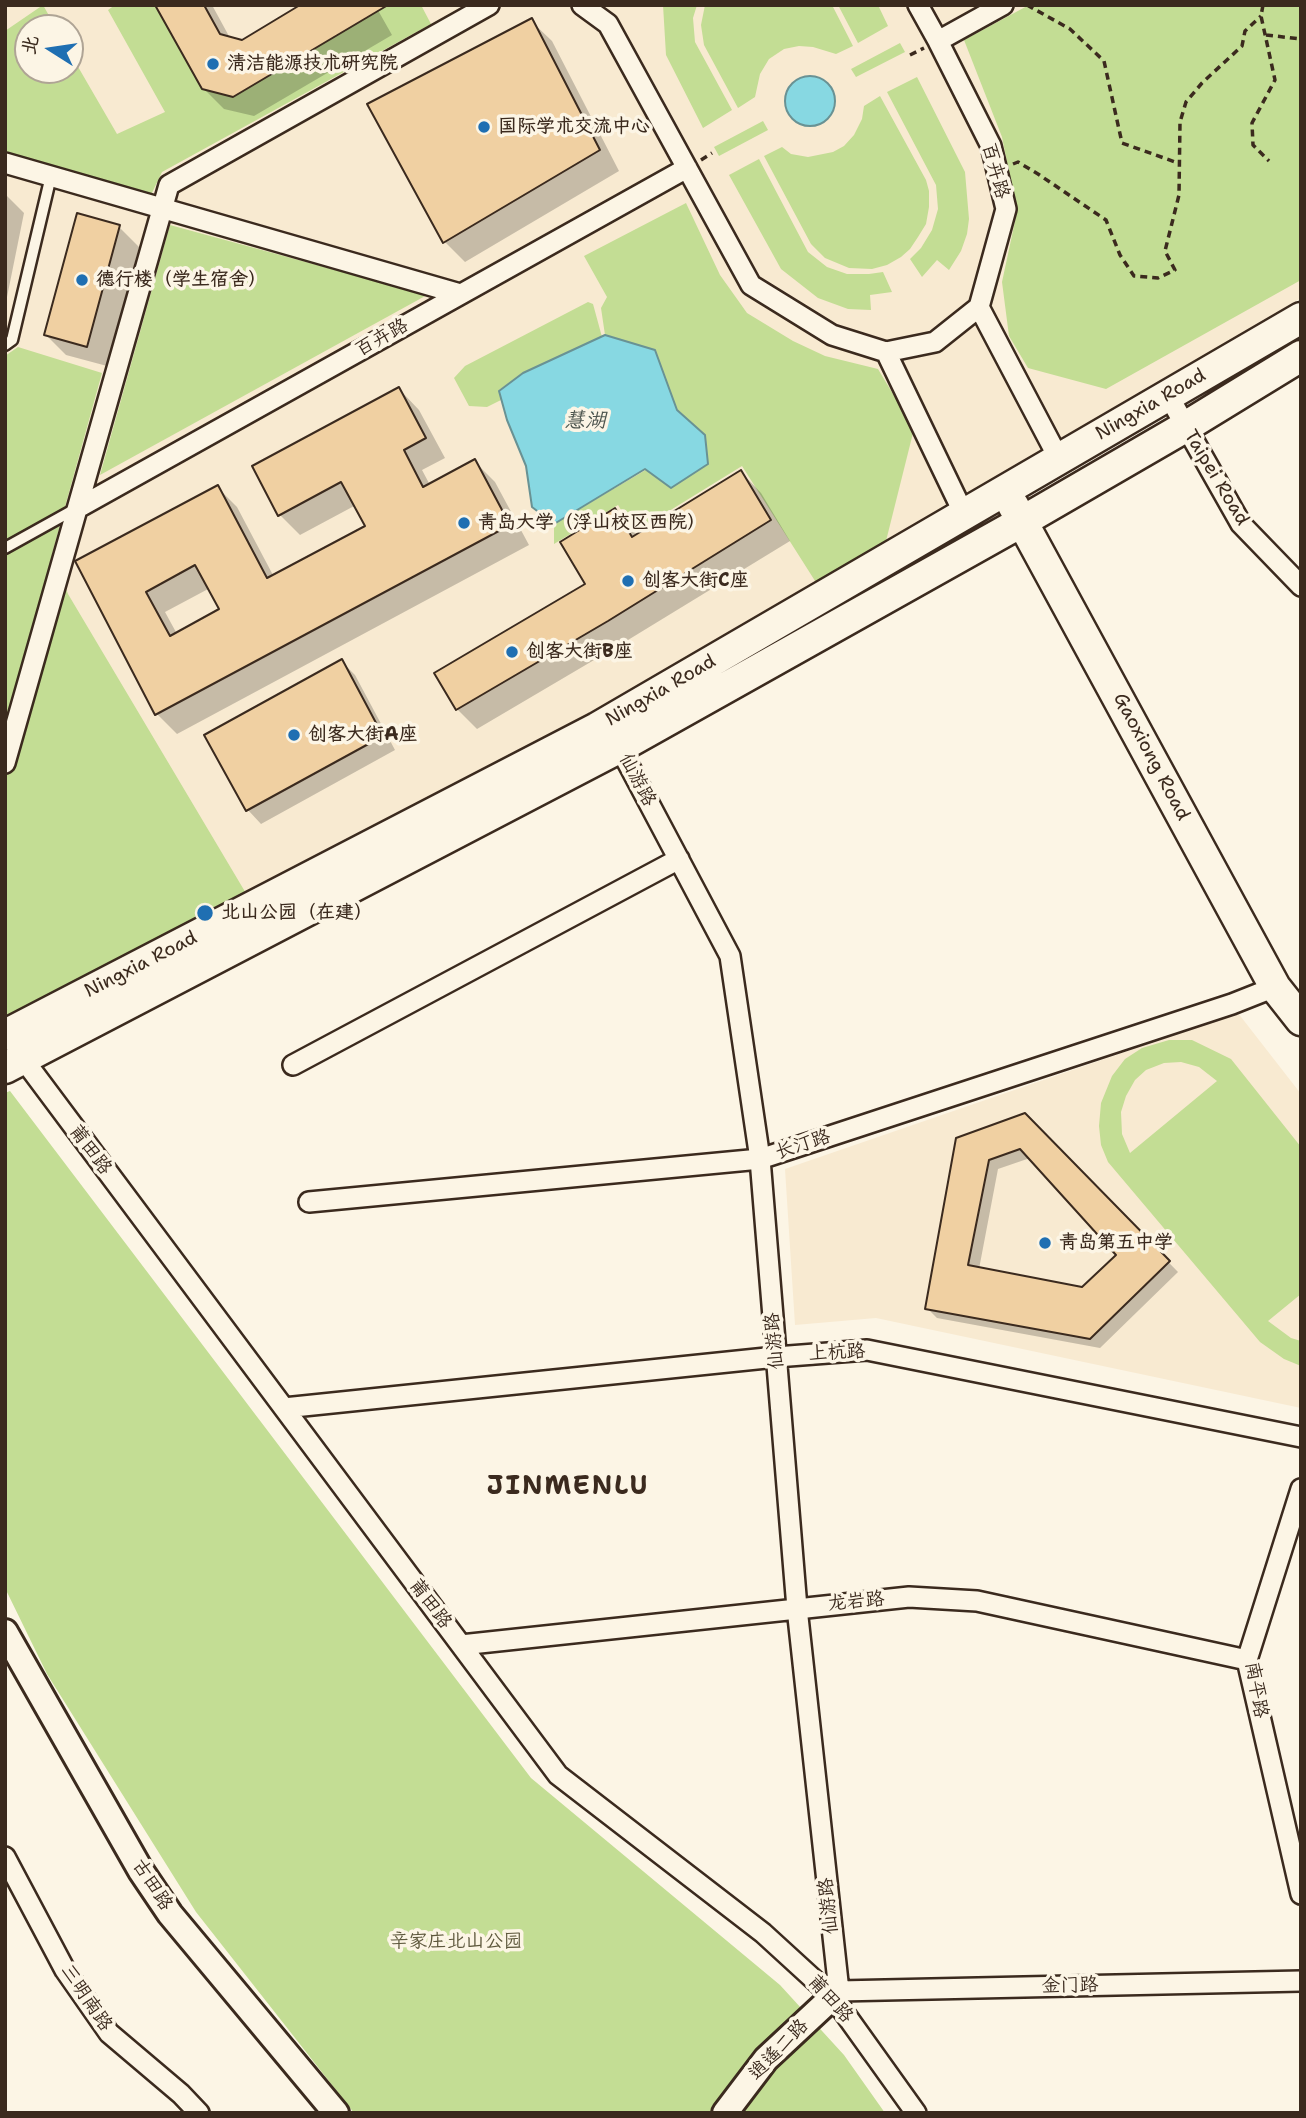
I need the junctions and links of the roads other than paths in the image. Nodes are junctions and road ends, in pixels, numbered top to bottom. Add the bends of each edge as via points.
1 (489, 5) edge
2 (582, 5) edge
3 (918, 5) edge
4 (1003, 5) edge
5 (939, 41) junction
6 (5, 163) edge
7 (687, 168) junction
8 (51, 176) junction
9 (162, 208) junction
10 (460, 294) junction
11 (979, 307) junction
12 (1301, 318) edge
13 (5, 345) edge
14 (886, 352) junction
15 (1301, 356) edge
16 (1168, 395) junction
17 (1185, 427) junction
18 (1059, 459) junction
19 (1004, 491) junction
20 (78, 508) junction
21 (963, 512) junction
22 (1023, 521) junction
23 (5, 548) edge
24 (1301, 586) edge
25 (612, 735) junction
26 (6, 758) edge
27 (679, 859) junction
28 (1275, 987) junction
29 (1301, 1020) edge
30 (10, 1049) edge
31 (293, 1065) dead end
32 (760, 1159) junction
33 (309, 1202) dead end
34 (776, 1357) junction
35 (284, 1408) junction
36 (1301, 1437) edge
37 (1301, 1489) edge
38 (797, 1608) junction
39 (5, 1632) edge
40 (461, 1645) junction
41 (1247, 1660) junction
42 (12, 1664) edge
43 (5, 1857) edge
44 (1301, 1894) edge
45 (1301, 1981) edge
46 (836, 1994) junction
47 (199, 2113) edge
48 (336, 2113) edge
49 (724, 2113) edge
50 (916, 2113) edge

1 - 9 street via 169,185
2 - 7 street via 608,23
3 - 5 street, 百卉路
4 - 5 street
5 - 11 street, 百卉路 via 991,146 1006,209
6 - 8 street
7 - 10 street, 百卉路
7 - 14 street via 751,285 832,335
8 - 9 street
8 - 13 lane via 12,340
9 - 10 street
9 - 20 street
10 - 20 street, 百卉路
11 - 14 street via 935,342
11 - 18 street
12 - 16 main road, Ningxia Road
14 - 21 street
15 - 17 main road, Ningxia Road
16 - 17 street, Taipei Road
16 - 18 main road, Ningxia Road
17 - 22 main road, Ningxia Road
17 - 24 street, Taipei Road via 1241,524
18 - 19 main road, Ningxia Road
19 - 21 main road, Ningxia Road
19 - 22 main road, Gaoxiong Road
20 - 23 lane
20 - 26 street
21 - 25 main road, Ningxia Road
22 - 25 main road, Ningxia Road
22 - 28 main road, Gaoxiong Road
25 - 27 street, 仙游路
25 - 30 main road, Ningxia Road
27 - 31 street
27 - 32 street, 仙游路 via 730,956
28 - 29 main road, Gaoxiong Road
28 - 32 street, 长汀路
30 - 35 street, 莆田路
32 - 33 street, 长汀路
32 - 34 street, 仙游路
34 - 35 street, 上杭路
34 - 36 street, 上杭路 via 867,1350
34 - 38 street, 仙游路
35 - 40 street, 莆田路
37 - 41 street, 南平路
38 - 40 street, 龙岩路
38 - 41 street, 龙岩路 via 909,1597 977,1601
38 - 46 street, 仙游路
39 - 42 street, 古田路
40 - 46 street, 莆田路 via 558,1775
41 - 44 street, 南平路
42 - 48 street, 古田路 via 170,1914
43 - 47 street, 三明南路 via 65,1970 109,2033
45 - 46 street, 金门路
46 - 49 street, 逍遥二路 via 766,2059
46 - 50 street, 莆田路

